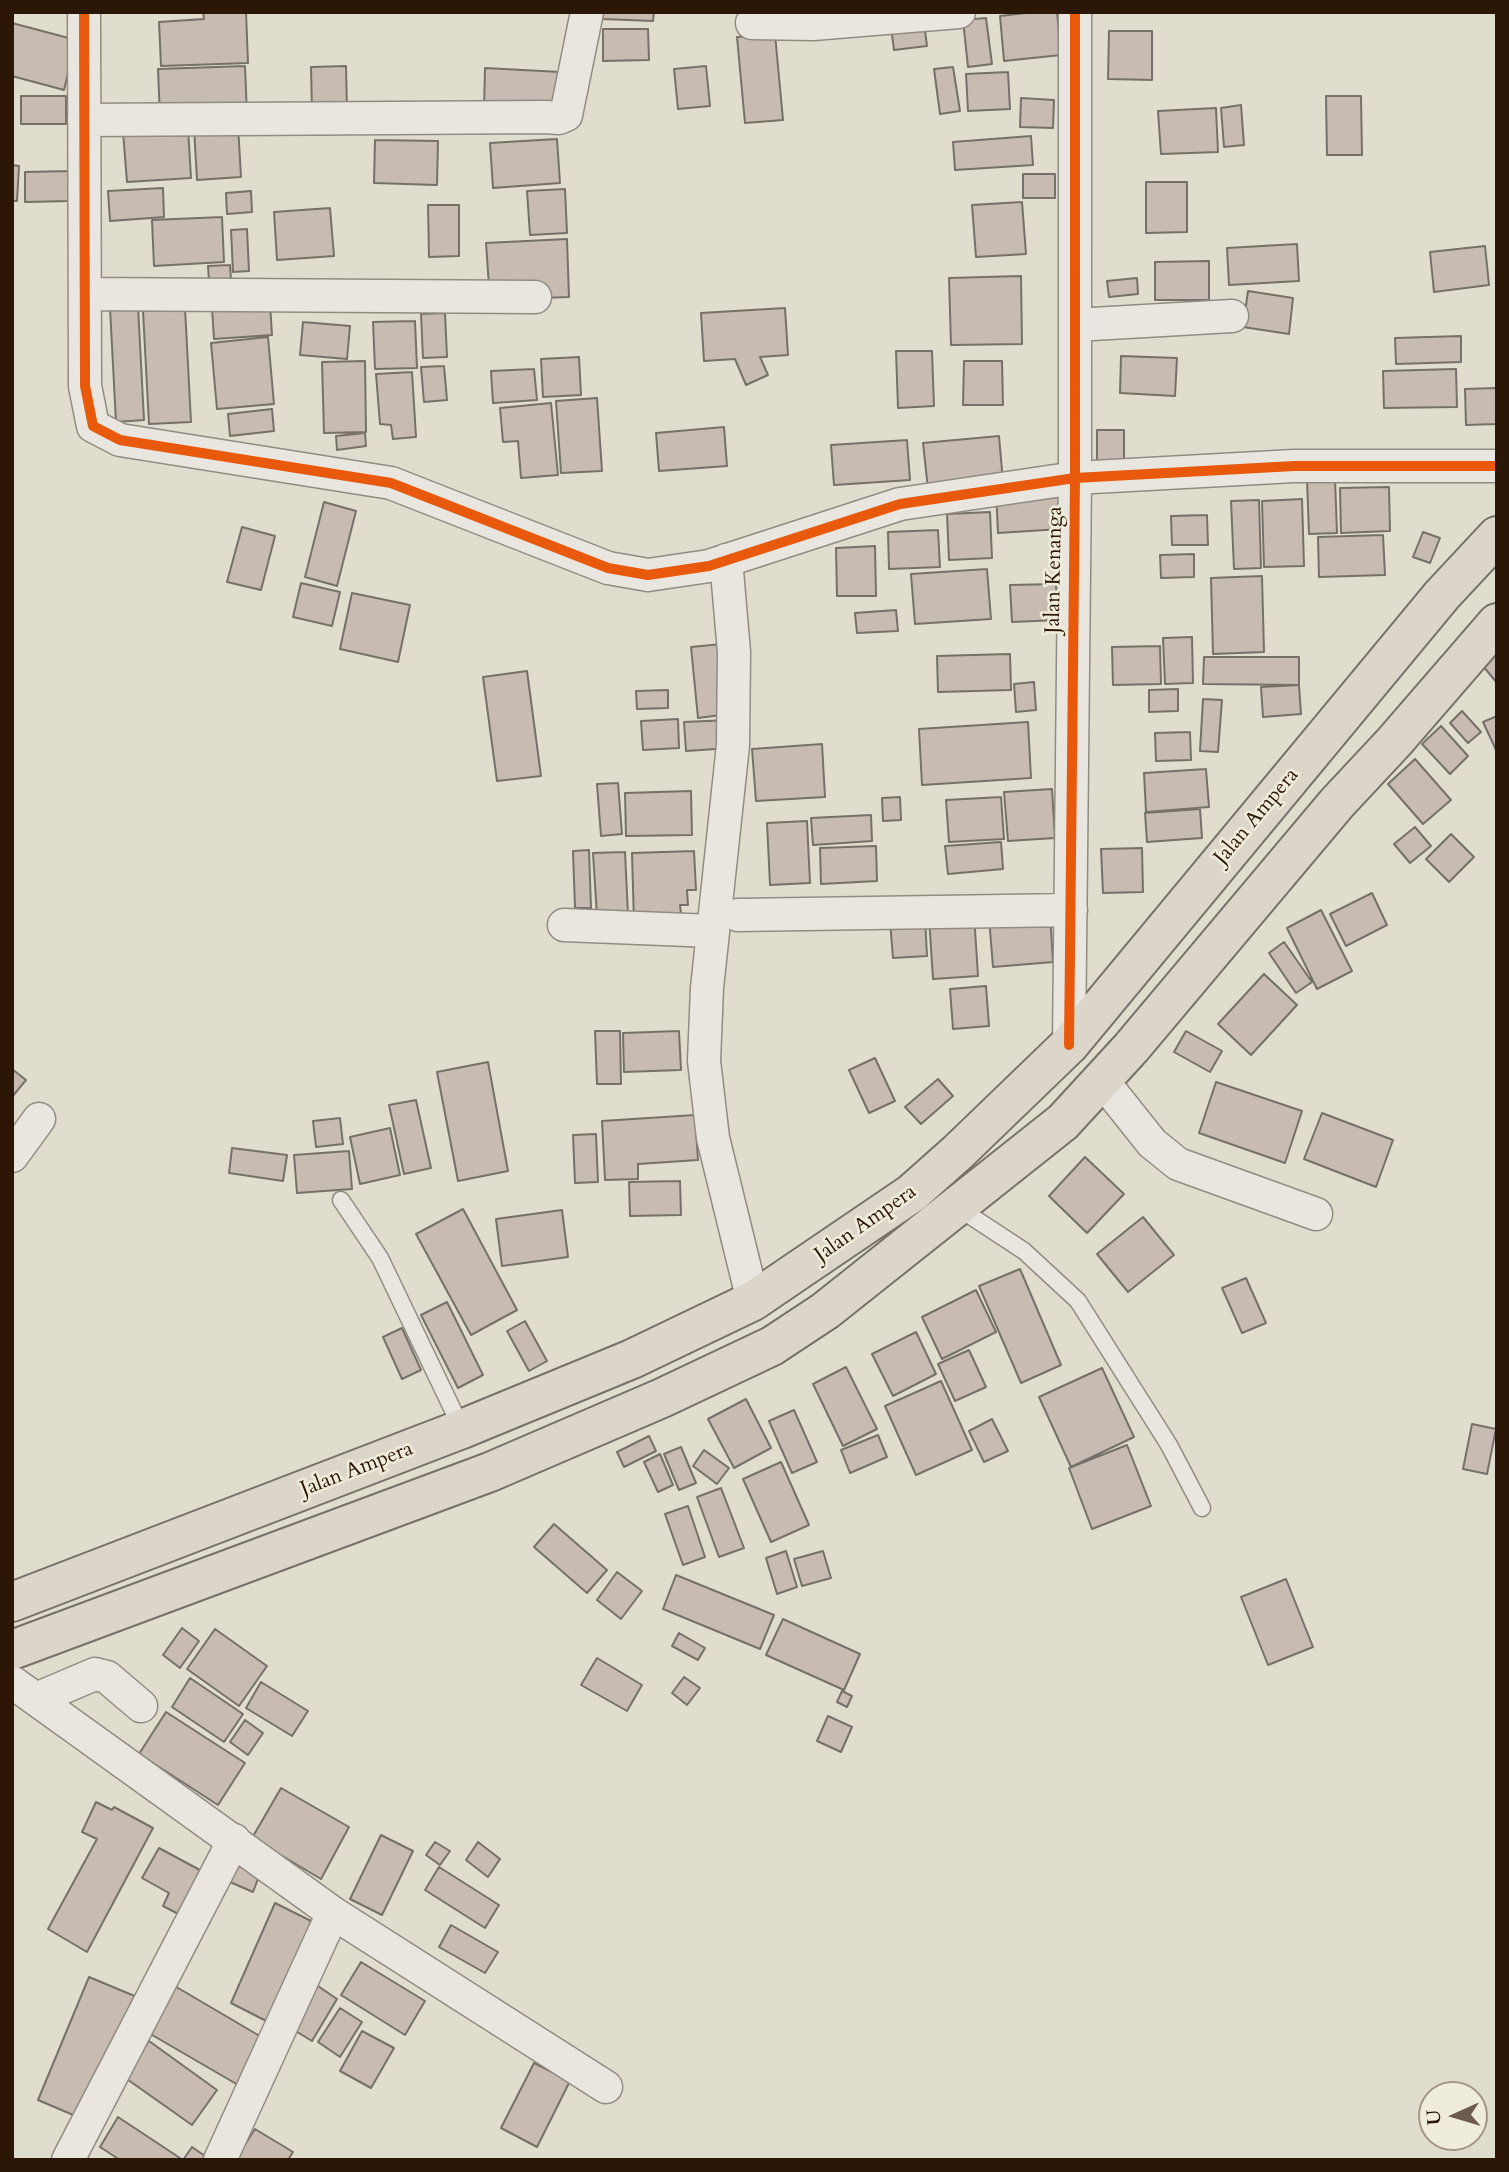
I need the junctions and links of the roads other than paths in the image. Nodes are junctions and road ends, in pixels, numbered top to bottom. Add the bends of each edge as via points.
1 (84, 12) edge
2 (587, 12) edge
3 (958, 12) edge
4 (1075, 12) edge
5 (752, 23) dead end
6 (84, 120) junction
7 (85, 294) junction
8 (535, 297) dead end
9 (1232, 316) dead end
10 (1075, 325) junction
11 (1497, 466) edge
12 (1075, 478) junction
13 (1497, 536) edge
14 (726, 560) junction
15 (1497, 623) edge
16 (1071, 910) junction
17 (725, 923) junction
18 (564, 925) dead end
19 (1069, 1045) junction
20 (1101, 1079) junction
21 (39, 1119) dead end
22 (12, 1156) edge
23 (341, 1200) dead end
24 (957, 1207) junction
25 (1316, 1213) dead end
26 (753, 1301) junction
27 (462, 1429) junction
28 (1202, 1508) dead end
29 (12, 1602) edge
30 (12, 1650) edge
31 (24, 1691) edge
32 (141, 1706) dead end
33 (234, 1840) junction
34 (333, 1913) junction
35 (606, 2087) dead end
36 (68, 2160) edge
37 (220, 2160) edge

1 - 6 street
2 - 6 street via 566,115 559,118
3 - 5 street via 813,24
4 - 10 street, Jalan Kenanga
6 - 7 street
7 - 8 street
7 - 14 street via 89,412 93,426 120,440 391,483 608,568 648,575
9 - 10 street
10 - 12 street, Jalan Kenanga
11 - 12 street via 1294,466
12 - 14 street via 900,504
12 - 16 street, Jalan Kenanga
13 - 19 main road, Jalan Ampera via 1433,606
14 - 17 street via 734,652 734,731
15 - 20 main road, Jalan Ampera
16 - 17 street
16 - 19 street, Jalan Kenanga
17 - 18 street
17 - 26 street via 706,988 704,1061 713,1138
19 - 26 main road, Jalan Ampera via 912,1193
20 - 24 main road, Jalan Ampera via 1063,1122
20 - 25 street via 1152,1143 1178,1164
21 - 22 street
23 - 27 lane via 380,1258
24 - 28 lane via 1024,1251 1078,1301 1169,1445
24 - 30 main road, Jalan Ampera via 825,1311 748,1358 490,1472
26 - 27 main road, Jalan Ampera via 632,1359
27 - 29 main road, Jalan Ampera
31 - 32 street via 95,1674 107,1677
31 - 33 street
33 - 34 street
33 - 36 street
34 - 35 street
34 - 37 street

